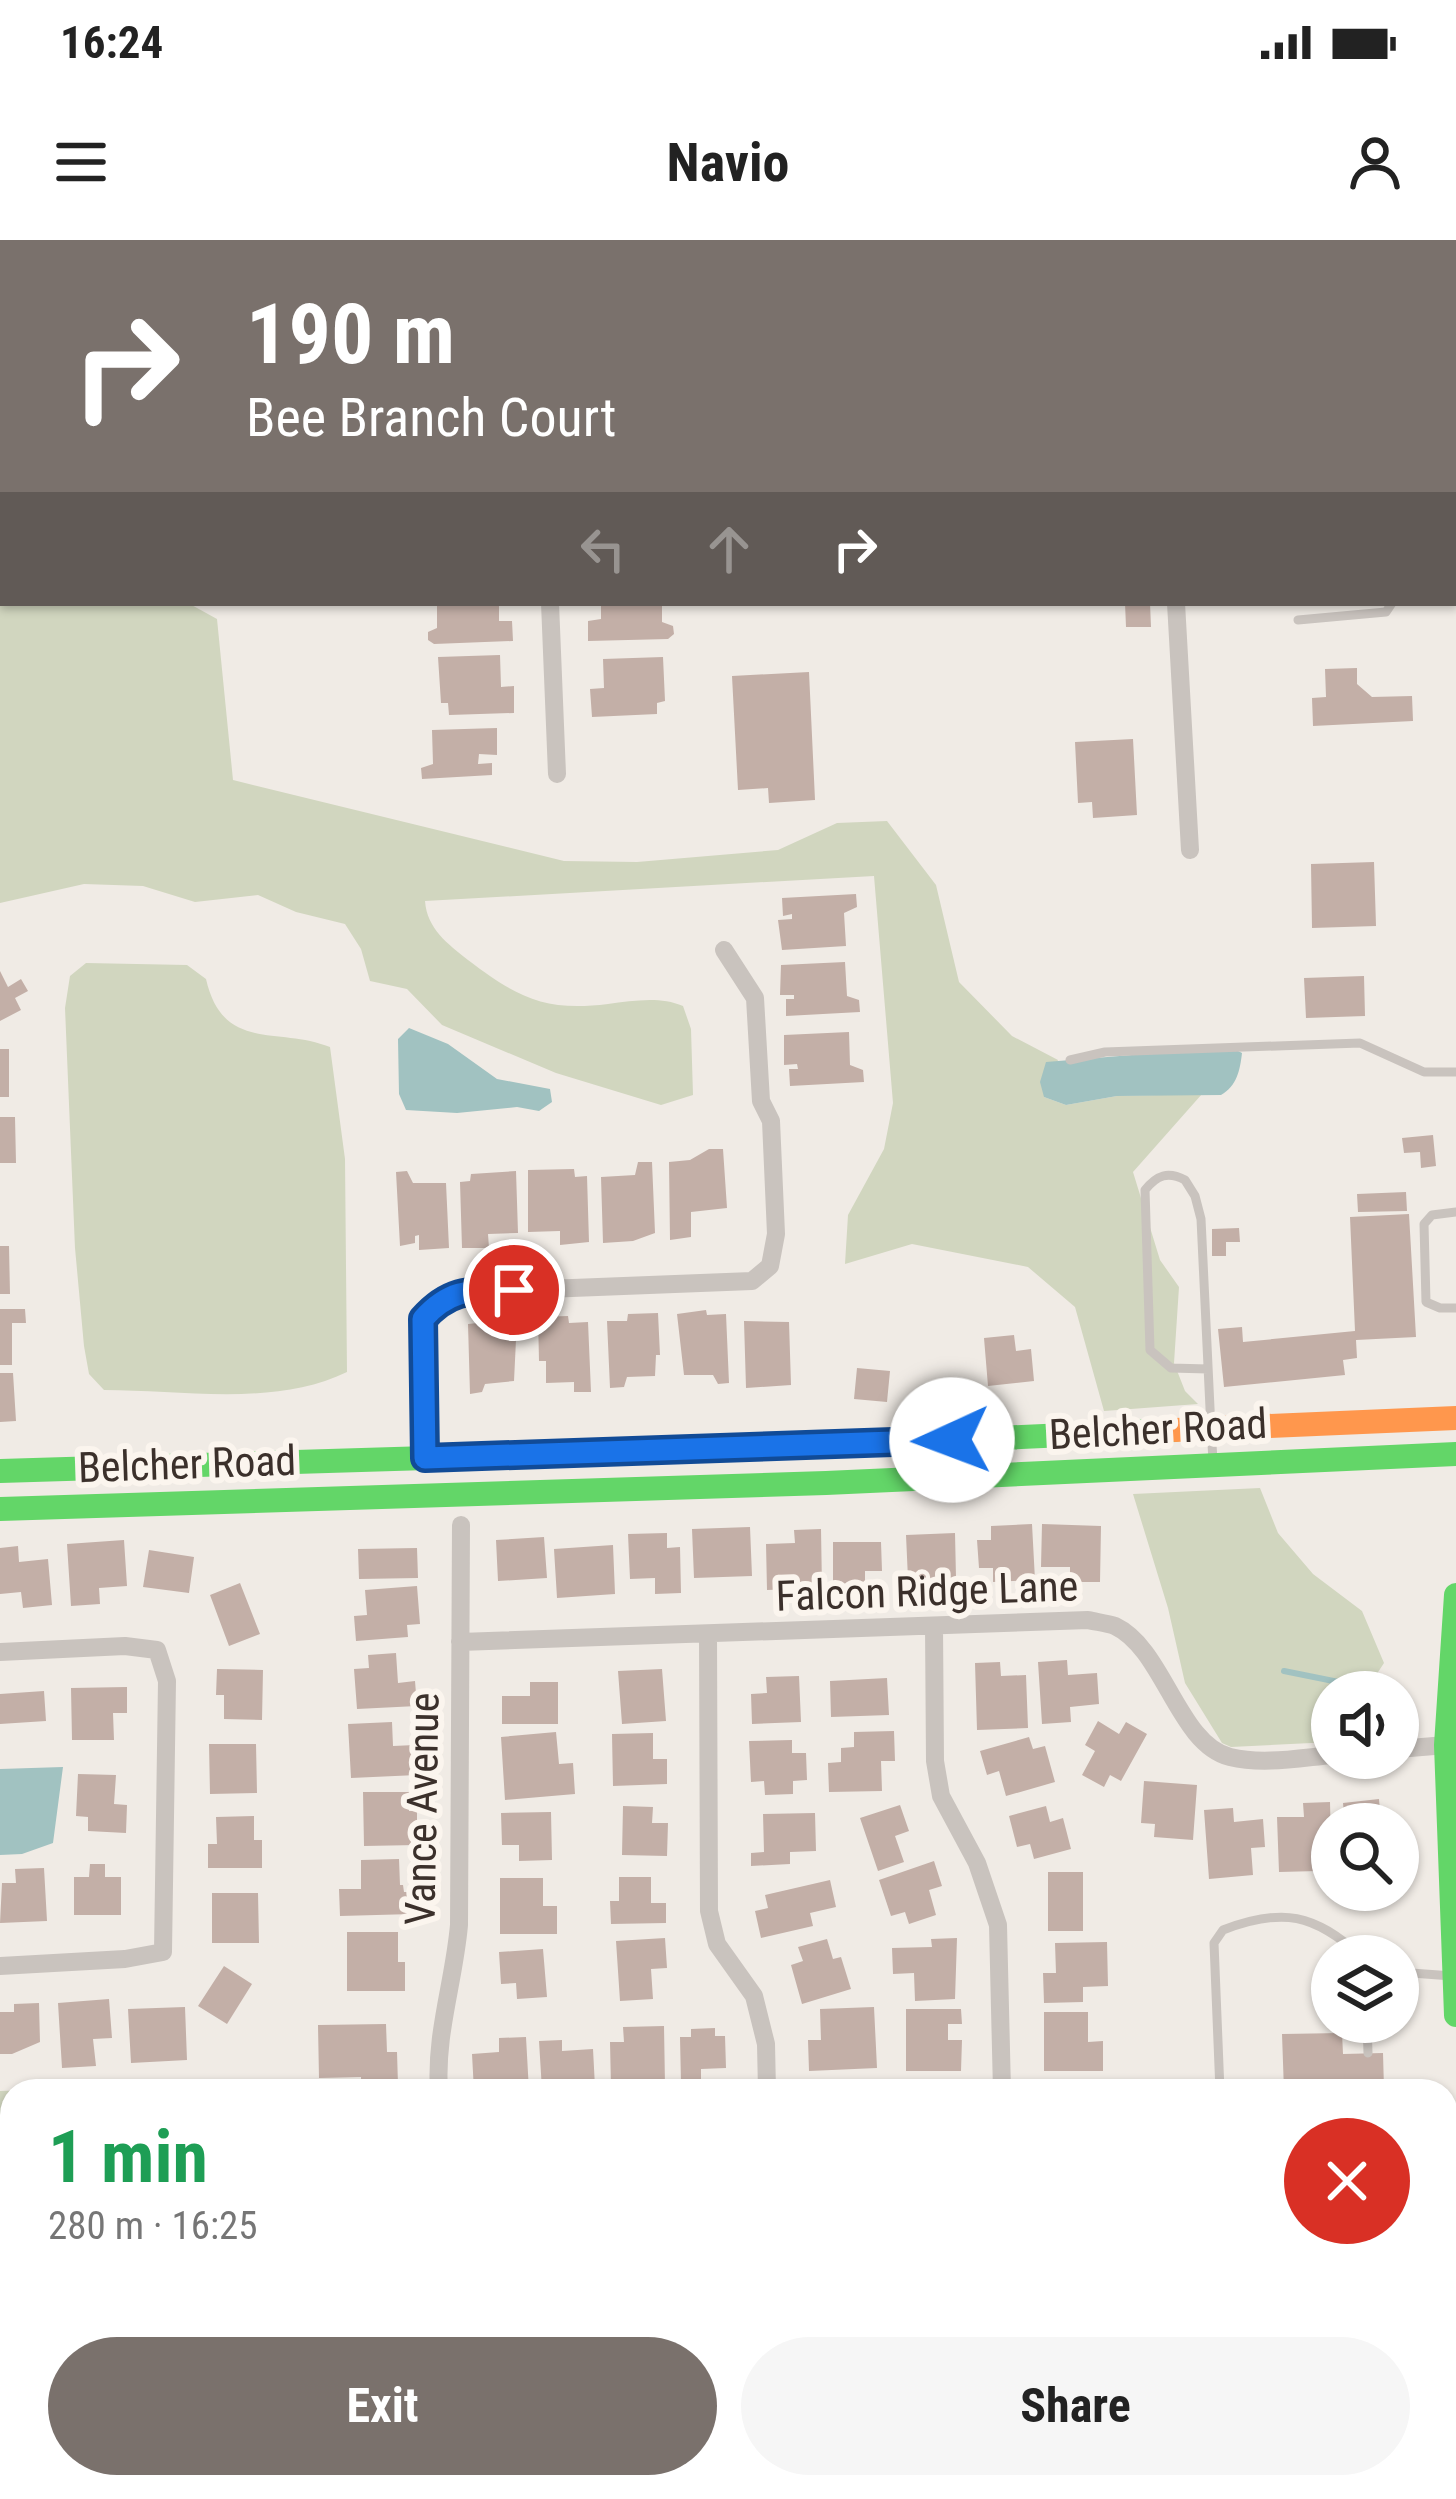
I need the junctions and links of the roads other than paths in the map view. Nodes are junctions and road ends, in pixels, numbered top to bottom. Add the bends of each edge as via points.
1 (550, 606) edge
2 (1176, 606) edge
3 (1390, 606) edge
4 (1298, 620) dead end
5 (557, 774) dead end
6 (1190, 850) dead end
7 (724, 950) dead end
8 (1070, 1060) dead end
9 (1456, 1072) edge
10 (1456, 1212) edge
11 (1456, 1308) edge
12 (1208, 1369) junction
13 (1456, 1418) edge
14 (1211, 1429) junction
15 (1456, 1454) edge
16 (425, 1458) junction
17 (1213, 1466) junction
18 (0, 1471) edge
19 (0, 1509) edge
20 (460, 1525) dead end
21 (1456, 1595) edge
22 (934, 1625) junction
23 (708, 1634) junction
24 (460, 1642) junction
25 (0, 1652) edge
26 (1446, 1745) junction
27 (1419, 1747) edge
28 (1311, 1757) edge
29 (1333, 1935) edge
30 (0, 1966) edge
31 (1419, 1973) edge
32 (1455, 1976) edge
33 (1456, 2015) edge
34 (1367, 2043) edge
35 (1367, 2053) dead end
36 (438, 2079) edge
37 (767, 2079) edge
38 (1002, 2079) edge
39 (1220, 2079) edge

1 - 5 street
2 - 6 street
3 - 4 lane
7 - 16 street via 755,998 761,1101 771,1121 770,1266 752,1281 446,1297 423,1319
8 - 9 lane via 1360,1043 1424,1072
10 - 11 lane via 1424,1224 1426,1302
12 - 12 lane via 1201,1219 1186,1180 1164,1174 1145,1190 1150,1350 1171,1368
12 - 14 lane
13 - 14 main road, Belcher Road
14 - 16 main road, Belcher Road
14 - 17 lane
15 - 17 main road, Belcher Road
16 - 18 main road, Belcher Road
17 - 19 main road, Belcher Road
20 - 24 street, Vance Avenue
21 - 26 main road
22 - 23 street, Falcon Ridge Lane
22 - 28 street, Falcon Ridge Lane via 1116,1626 1138,1644 1207,1746 1262,1761
22 - 38 street via 935,1761 941,1796 998,1925
23 - 24 street, Falcon Ridge Lane
23 - 37 street via 709,1911 716,1944 754,1996
24 - 36 street, Vance Avenue via 459,1925
25 - 30 street via 157,1650 167,1681 164,1952
26 - 27 street
26 - 32 main road
29 - 39 lane via 1315,1921 1282,1915 1223,1930 1214,1943
31 - 32 lane
32 - 33 main road
34 - 35 lane

